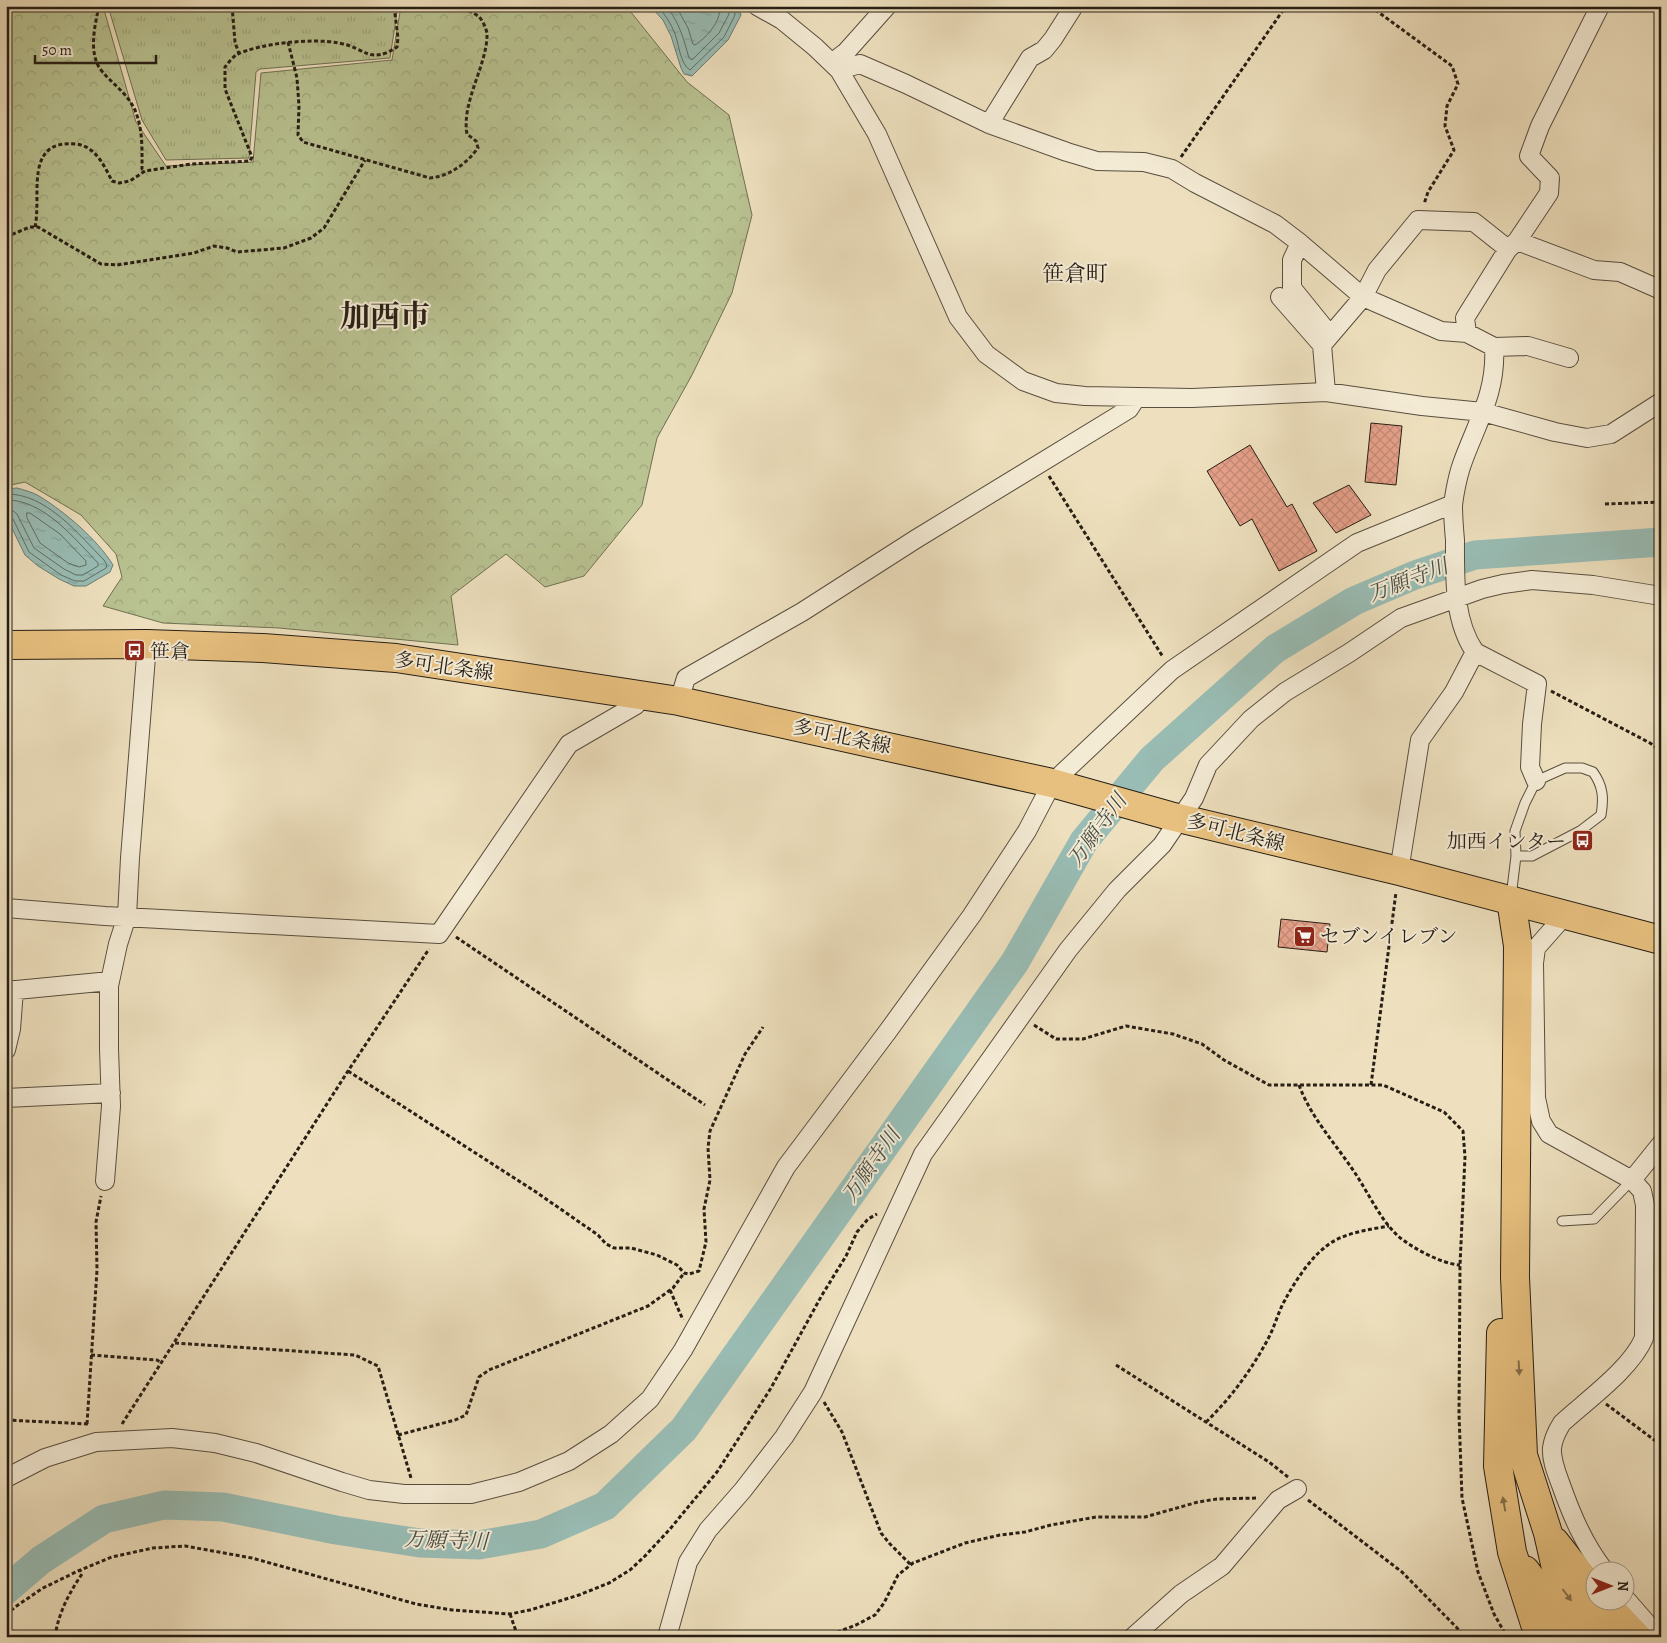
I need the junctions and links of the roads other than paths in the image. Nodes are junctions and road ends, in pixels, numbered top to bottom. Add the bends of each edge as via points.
1 (757, 6) edge
2 (887, 6) edge
3 (1600, 6) edge
4 (1068, 9) edge
5 (836, 66) junction
6 (989, 124) junction
7 (1300, 243) junction
8 (1513, 245) junction
9 (1661, 290) edge
10 (1280, 297) dead end
11 (1363, 297) junction
12 (1466, 334) junction
13 (1326, 340) junction
14 (1494, 348) junction
15 (1568, 358) dead end
16 (1326, 392) junction
17 (1137, 397) junction
18 (1661, 402) edge
19 (1483, 412) junction
20 (1454, 512) junction
21 (1456, 593) junction
22 (1661, 596) edge
23 (147, 644) junction
24 (6, 645) edge
25 (1475, 652) junction
26 (641, 696) junction
27 (679, 701) junction
28 (1536, 781) junction
29 (1059, 785) junction
30 (1176, 817) junction
31 (1516, 856) junction
32 (1399, 871) junction
33 (1510, 900) junction
34 (6, 908) edge
35 (1566, 914) junction
36 (127, 916) junction
37 (1661, 940) edge
38 (110, 981) junction
39 (10, 991) edge
40 (6, 1050) edge
41 (111, 1093) junction
42 (6, 1098) edge
43 (1661, 1144) edge
44 (1632, 1180) junction
45 (105, 1181) road end
46 (1562, 1221) dead end
47 (6, 1478) edge
48 (1297, 1489) dead end
49 (1548, 1533) junction
50 (1512, 1552) junction
51 (1596, 1560) edge
52 (1584, 1579) edge
53 (1634, 1608) edge
54 (1611, 1610) edge
55 (1661, 1634) edge
56 (667, 1637) edge
57 (1134, 1637) edge
58 (1543, 1637) edge
59 (1574, 1637) edge
60 (1600, 1637) edge
61 (1637, 1637) edge

1 - 5 street via 782,20
2 - 5 street
3 - 8 street via 1540,126 1529,156 1550,178 1549,193
4 - 6 street via 1053,39 1044,50 1030,58
5 - 6 street via 860,64
5 - 17 street via 878,134 958,317 986,354 1023,381 1056,393
6 - 7 street via 1098,161 1144,162 1172,169 1275,224
7 - 11 street
7 - 13 street via 1292,260 1292,288
8 - 9 street via 1594,270 1620,272
8 - 11 street via 1474,222 1418,220 1377,270
8 - 12 street via 1465,318
10 - 13 street
11 - 12 street via 1441,331
11 - 13 street
12 - 14 street
13 - 16 street
14 - 15 street via 1528,346
14 - 19 street via 1495,364 1488,403
16 - 17 street
16 - 19 street
17 - 27 street via 1129,409 802,612 686,678
18 - 19 street via 1612,434 1588,438
19 - 20 street via 1461,466
20 - 21 street
20 - 29 street via 1357,543 1172,670
21 - 22 street via 1532,580 1593,585
21 - 25 street via 1469,642
21 - 30 street via 1401,618 1285,692 1250,719 1208,765 1194,798
23 - 24 main road, 多可北条線
23 - 26 main road, 多可北条線 via 263,648 396,658
23 - 36 street
25 - 28 street via 1537,684 1530,766
25 - 32 street via 1454,692 1420,740
26 - 27 main road, 多可北条線
26 - 36 street via 636,704 569,744 441,931
27 - 29 main road, 多可北条線
28 - 31 lane via 1515,831
28 - 31 lane via 1565,768 1593,772 1602,788 1601,815 1580,831 1532,856
29 - 30 main road, 多可北条線
29 - 47 street via 972,915 786,1166 692,1335 650,1399 610,1434 569,1461 519,1482 471,1494 416,1494 369,1490 273,1458 215,1443 172,1438 96,1442 45,1458
30 - 32 main road, 多可北条線
30 - 56 street via 1162,845 1117,890 1068,950 923,1154 813,1392 784,1437 708,1530 688,1562
31 - 33 lane
32 - 33 main road, 多可北条線
33 - 35 main road, 多可北条線
33 -> 49 main road via 1518,946 1515,1276 1523,1455
50 -> 33 main road via 1498,1466 1502,1277 1500,947
34 - 36 street
35 - 37 main road, 多可北条線
35 - 44 street via 1536,948 1534,963 1536,1098 1541,1121 1549,1134
36 - 38 street
38 - 39 street
38 - 41 street
39 - 40 street via 11,1029
41 - 42 street
41 - 45 street
43 - 44 street
44 - 46 lane via 1594,1219
44 - 51 street via 1642,1191 1645,1205 1644,1338 1629,1363 1562,1423 1552,1449 1554,1466 1573,1520
48 - 57 street via 1275,1503 1222,1566 1181,1594
49 - 52 main road
49 -> 60 main road via 1560,1586
50 - 58 main road via 1534,1624
50 - 59 main road
53 - 55 street via 1651,1628
54 - 61 main road

